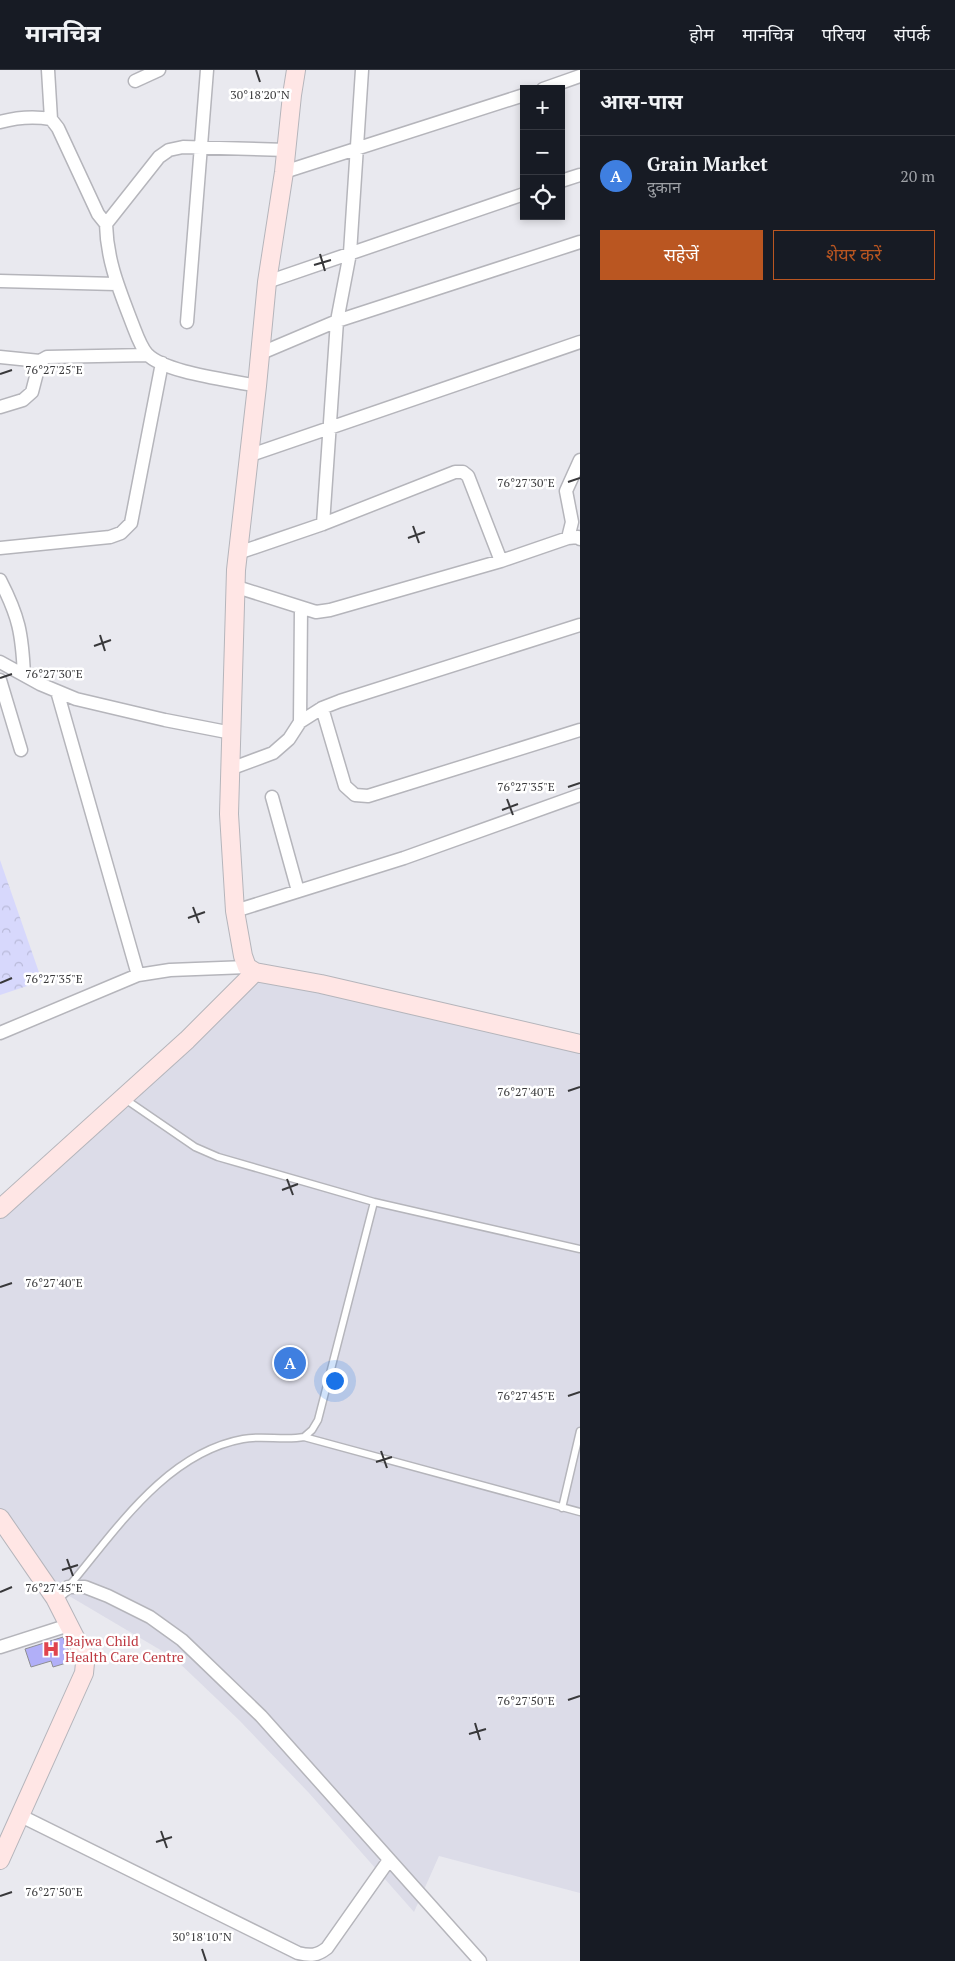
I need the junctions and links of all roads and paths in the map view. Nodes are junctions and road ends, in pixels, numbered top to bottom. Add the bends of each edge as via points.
1 (48, 70) edge
2 (159, 70) edge
3 (207, 70) edge
4 (296, 70) edge
5 (362, 70) edge
6 (580, 76) edge
7 (134, 81) dead end
8 (554, 85) edge
9 (520, 97) edge
10 (51, 119) junction
11 (0, 122) edge
12 (200, 148) junction
13 (357, 148) junction
14 (287, 150) junction
15 (284, 172) junction
16 (580, 175) edge
17 (565, 180) edge
18 (520, 195) edge
19 (106, 224) junction
20 (580, 242) edge
21 (350, 253) junction
22 (0, 282) edge
23 (267, 282) junction
24 (116, 284) junction
25 (336, 321) junction
26 (187, 322) dead end
27 (579, 345) edge
28 (259, 354) junction
29 (148, 355) junction
30 (0, 358) edge
31 (40, 361) junction
32 (162, 363) junction
33 (257, 386) junction
34 (0, 407) edge
35 (330, 428) junction
36 (248, 456) junction
37 (580, 460) edge
38 (323, 524) junction
39 (574, 538) edge
40 (0, 548) edge
41 (238, 553) junction
42 (501, 561) junction
43 (0, 580) edge
44 (237, 587) junction
45 (300, 608) junction
46 (580, 625) edge
47 (0, 662) edge
48 (24, 675) junction
49 (0, 680) edge
50 (57, 690) junction
51 (322, 708) junction
52 (300, 722) junction
53 (580, 730) edge
54 (232, 733) junction
55 (21, 750) dead end
56 (230, 769) junction
57 (580, 795) edge
58 (272, 797) dead end
59 (298, 891) junction
60 (234, 910) junction
61 (251, 969) junction
62 (138, 975) junction
63 (0, 1033) edge
64 (580, 1044) edge
65 (124, 1098) junction
66 (374, 1202) junction
67 (0, 1209) edge
68 (580, 1250) edge
69 (580, 1431) edge
70 (304, 1438) junction
71 (562, 1508) junction
72 (580, 1512) edge
73 (0, 1518) edge
74 (62, 1593) junction
75 (70, 1625) junction
76 (0, 1647) edge
77 (19, 1814) junction
78 (0, 1860) edge
79 (389, 1860) junction
80 (480, 1961) edge

1 - 10 street
2 - 7 street
3 - 12 street
4 - 14 street
5 - 13 street
6 - 8 street
9 - 13 street
10 - 11 street via 23,116
10 - 19 street
12 - 14 street
12 - 19 street via 182,147 159,157
12 - 26 street
13 - 15 street
13 - 21 street
14 - 15 street
15 - 23 street
16 - 17 street
18 - 21 street
19 - 24 street
20 - 25 street
21 - 23 street
21 - 25 street
22 - 24 street
23 - 28 street
24 - 29 street
25 - 28 street
25 - 35 street
27 - 35 street
28 - 33 street
29 - 31 street via 46,357
29 - 32 street
30 - 31 street
31 - 34 street via 32,392 23,400
32 - 33 street via 188,372
32 - 40 street via 131,524 110,537
33 - 36 street
35 - 36 street
35 - 38 street
36 - 41 street
37 - 39 street via 566,491
38 - 41 street
38 - 42 street via 455,472 463,472 468,476
39 - 42 street
41 - 44 street
42 - 45 street via 330,610 316,612
43 - 48 street via 19,624
44 - 45 street
44 - 54 street
45 - 52 street
46 - 51 street
47 - 48 street
48 - 50 street
49 - 55 street
50 - 54 street via 76,699
50 - 62 street
51 - 52 street
51 - 53 street via 345,786 355,795 368,796
52 - 56 street via 289,739 273,752
54 - 56 street
56 - 60 street
57 - 59 street via 404,858
58 - 59 street
59 - 60 street
60 - 61 street via 243,956
61 - 62 street via 170,970
61 - 64 street
61 - 65 street via 187,1040
62 - 63 street
65 - 66 lane via 195,1146 218,1156
65 - 67 street
66 - 68 lane
66 - 70 lane via 318,1420
69 - 71 lane
70 - 71 lane
70 - 74 lane via 245,1438 202,1452 181,1466 116,1527
71 - 72 lane
73 - 74 street
74 - 75 street
74 - 79 street via 85,1587 108,1596 150,1617 182,1640 261,1716
75 - 76 street
75 - 77 street via 83,1653 84,1673
77 - 78 street
77 - 79 street via 310,1956 327,1948
79 - 80 street

